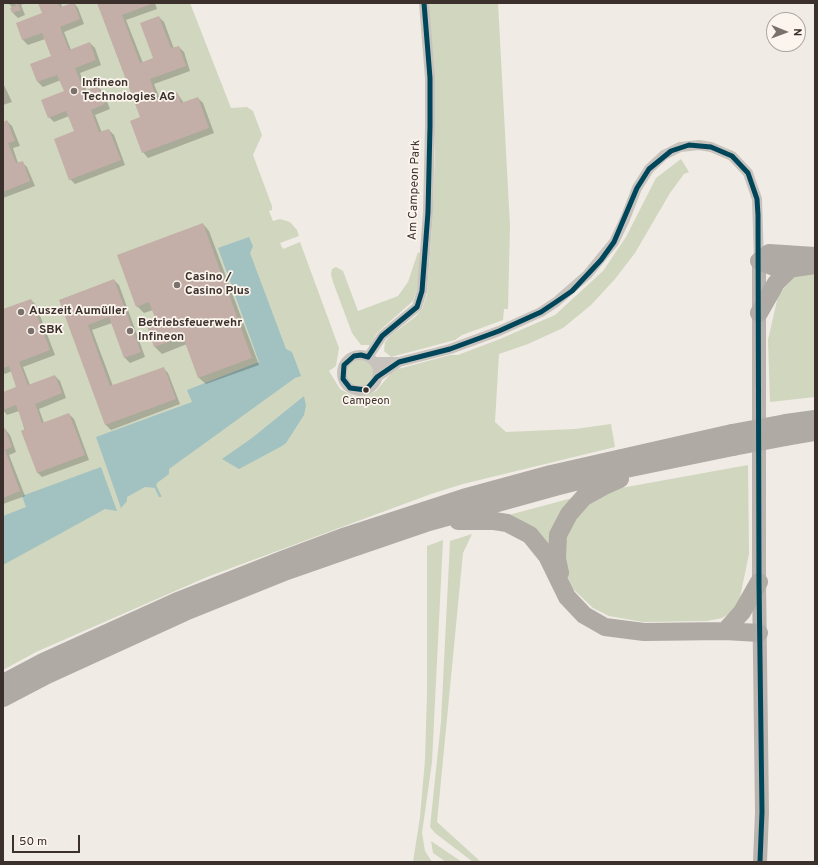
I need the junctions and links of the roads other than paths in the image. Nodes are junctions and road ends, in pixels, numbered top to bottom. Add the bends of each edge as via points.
1 (424, 3) edge
2 (815, 256) edge
3 (759, 261) junction
4 (815, 266) edge
5 (789, 270) junction
6 (759, 313) junction
7 (382, 336) junction
8 (371, 359) junction
9 (386, 361) junction
10 (399, 362) junction
11 (377, 377) junction
12 (815, 419) edge
13 (786, 430) junction
14 (815, 432) edge
15 (733, 440) junction
16 (696, 455) junction
17 (463, 510) junction
18 (430, 515) junction
19 (758, 582) junction
20 (567, 597) junction
21 (725, 631) junction
22 (760, 632) junction
23 (3, 683) edge
24 (3, 698) edge
25 (760, 862) edge

1 - 7 street, Am Campeon Park via 430,78 430,126 428,212 422,291 417,308
2 - 3 highway via 769,253
3 - 5 highway via 775,268
3 - 6 main road
3 - 10 street via 757,198 748,172 732,156 711,147 680,147 664,155 649,169 637,188 626,219 614,242 588,276 556,302 500,331
4 - 5 highway
5 - 6 highway via 776,283
6 - 19 main road
7 - 8 street, Am Campeon Park
7 - 9 street via 379,353
8 - 9 street
8 - 11 street via 377,369
8 - 11 street via 361,355 348,359 344,365 343,379 350,388 361,391 371,386
9 - 10 street
10 - 11 street
12 - 13 highway
13 - 14 highway
13 - 15 highway, bridge
15 - 16 highway
15 - 17 highway via 620,457
16 - 17 highway
16 - 20 highway via 624,478 584,497 569,514 558,535 557,559
17 - 18 highway
17 - 20 highway via 507,523 530,535 547,556
18 - 23 highway via 305,551 216,585 124,624
18 - 24 highway via 185,612
19 - 21 highway via 742,612
19 - 22 main road
20 - 21 highway via 584,615 596,623 614,629 644,632
21 - 22 highway
22 - 25 main road

